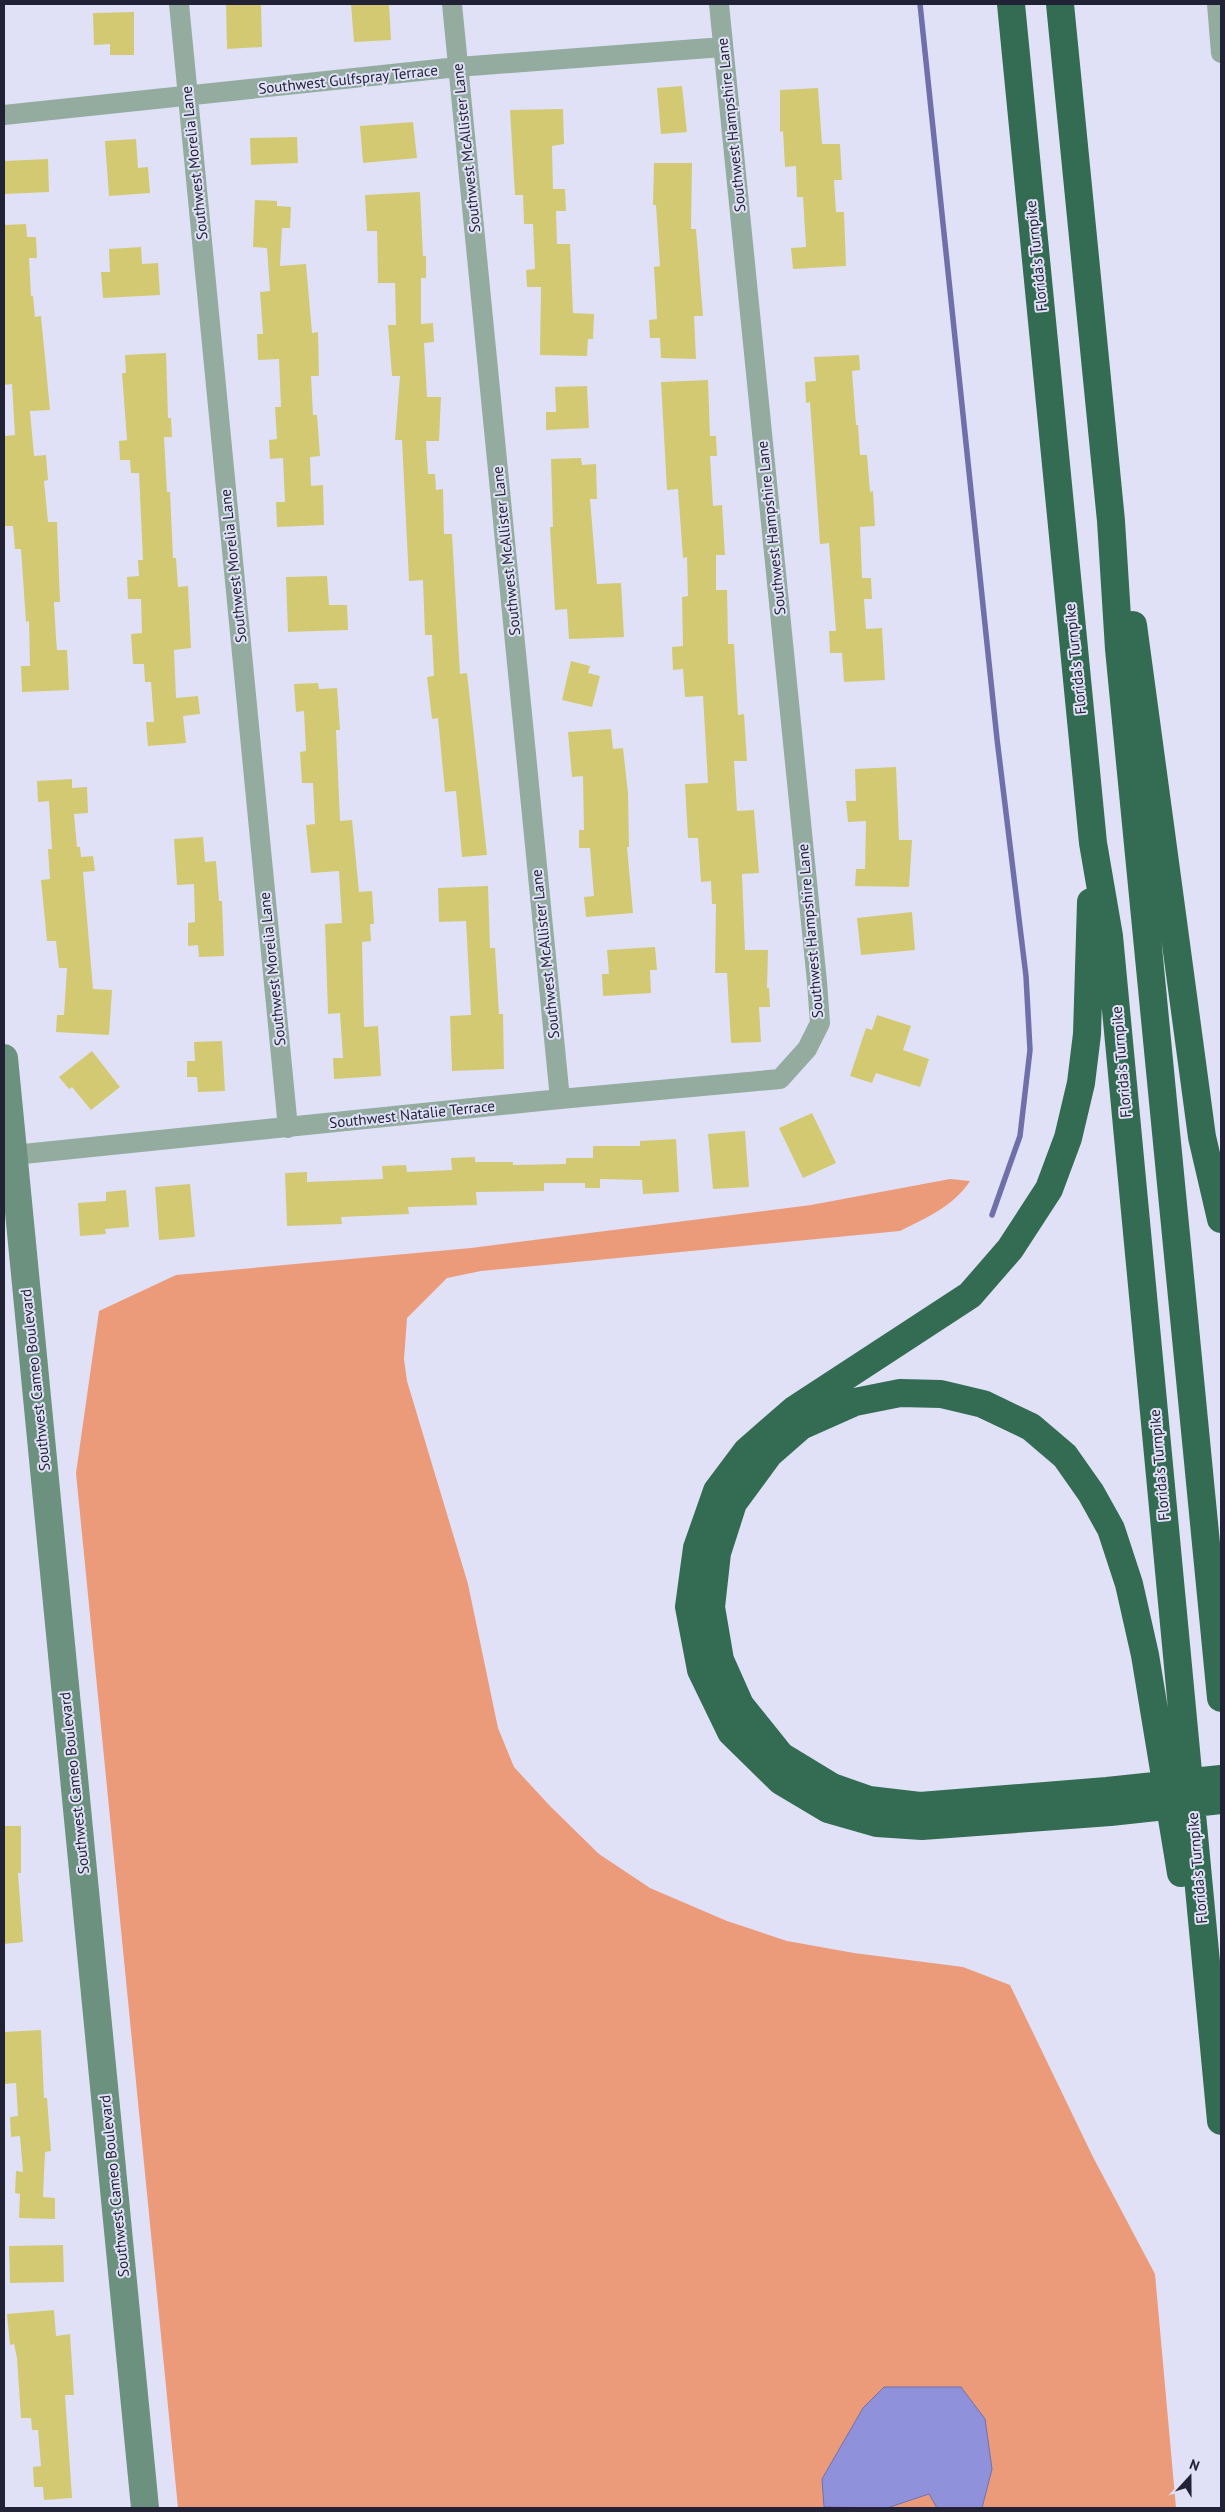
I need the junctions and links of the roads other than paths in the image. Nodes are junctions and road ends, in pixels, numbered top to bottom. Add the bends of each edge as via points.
1 (179, 4) edge
2 (452, 4) edge
3 (719, 4) edge
4 (1011, 4) edge
5 (1060, 4) edge
6 (1217, 4) edge
7 (724, 47) junction
8 (1221, 53) edge
9 (458, 68) junction
10 (188, 96) junction
11 (4, 115) edge
12 (1111, 522) junction
13 (1093, 843) junction
14 (808, 1049) joint
15 (4, 1058) edge
16 (560, 1098) junction
17 (288, 1128) junction
18 (8, 1155) edge
19 (1221, 1219) edge
20 (1221, 1698) edge
21 (1221, 1779) edge
22 (1221, 1800) edge
23 (1108, 1802) junction
24 (1221, 2116) edge
25 (1221, 2121) edge
26 (145, 2508) edge

1 - 10 street, Southwest Morelia Lane
2 - 9 street, Southwest McAllister Lane
3 - 7 street, Southwest Hampshire Lane
4 - 13 highway, Florida's Turnpike
5 - 12 highway
6 - 8 street
7 - 9 street, Southwest Gulfspray Terrace
7 - 14 street, Southwest Hampshire Lane via 817,982 820,1023
9 - 10 street, Southwest Gulfspray Terrace
9 - 16 street, Southwest McAllister Lane
10 - 11 street, Southwest Gulfspray Terrace
10 - 17 street, Southwest Morelia Lane
12 - 19 highway via 1137,643 1202,1138
12 - 20 highway via 1119,649
13 - 23 highway via 1087,1034 1081,1083 1068,1138 1048,1189 1010,1249 970,1295 794,1410 746,1451 717,1491 696,1548 689,1607 701,1670 731,1732 780,1781 828,1809 877,1823 922,1826
13 - 24 highway, Florida's Turnpike via 1110,946
14 - 16 street, Southwest Natalie Terrace via 780,1079
15 - 18 street, Southwest Cameo Boulevard
16 - 17 street, Southwest Natalie Terrace
17 - 18 street, Southwest Natalie Terrace
18 - 26 street, Southwest Cameo Boulevard
21 - 23 highway
22 - 23 highway
23 - 24 highway via 920,1806 869,1800 832,1787 781,1756 740,1705 720,1660 711,1607 717,1553 733,1503 769,1454 801,1426 855,1402 900,1393 941,1394 983,1404 1030,1427 1065,1456 1091,1493 1111,1529 1129,1584 1146,1656
24 - 25 highway, Florida's Turnpike

